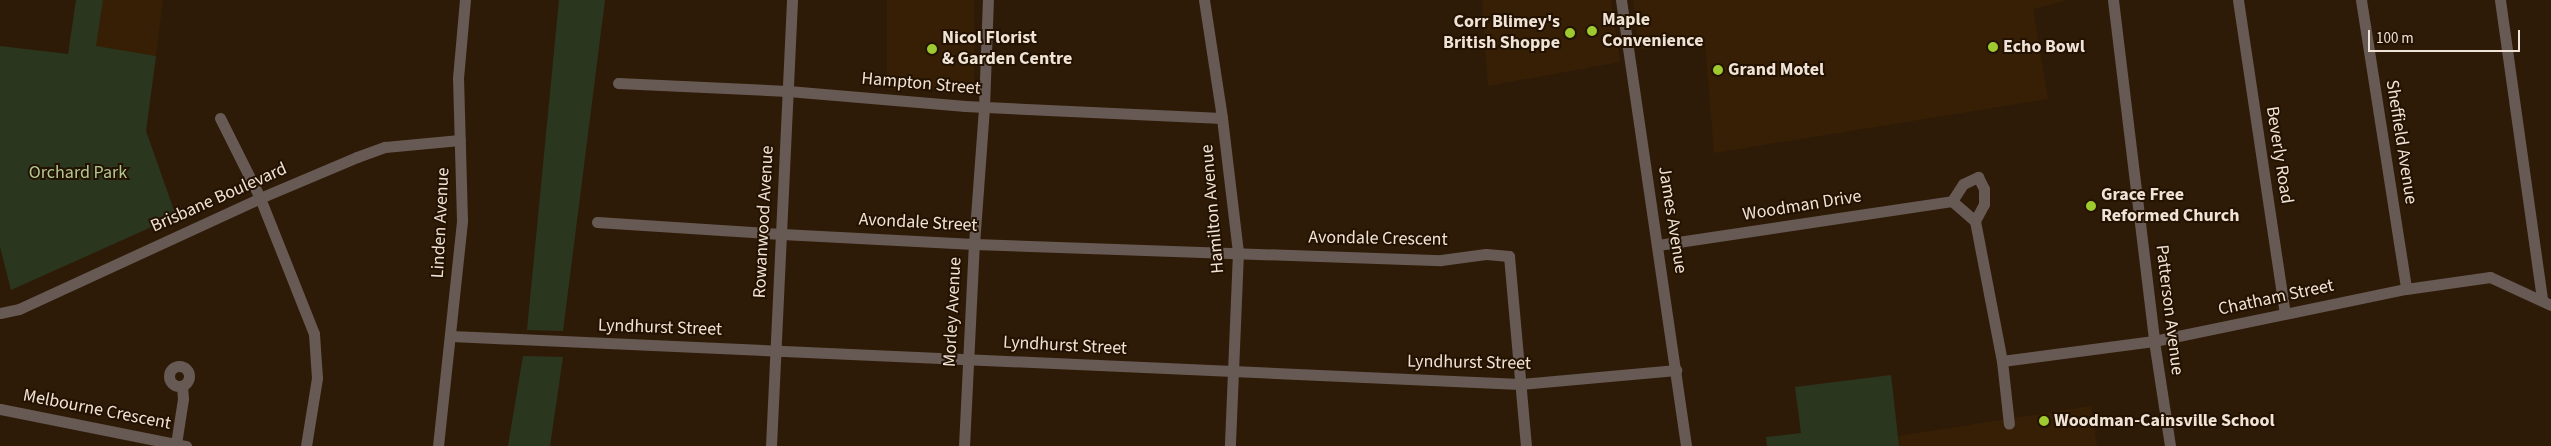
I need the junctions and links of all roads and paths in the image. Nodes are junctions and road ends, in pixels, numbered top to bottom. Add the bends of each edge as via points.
1 (464, 0) edge
2 (792, 0) edge
3 (988, 0) edge
4 (1204, 0) edge
5 (1621, 0) edge
6 (2113, 0) edge
7 (2238, 0) edge
8 (2361, 0) edge
9 (2500, 0) edge
10 (618, 83) dead end
11 (788, 91) junction
12 (984, 107) junction
13 (220, 118) dead end
14 (1222, 118) junction
15 (460, 140) junction
16 (260, 198) junction
17 (1952, 201) junction
18 (597, 222) dead end
19 (1975, 222) junction
20 (782, 234) junction
21 (974, 244) junction
22 (1658, 245) junction
23 (1238, 252) junction
24 (2406, 289) junction
25 (2546, 303) edge
26 (0, 313) edge
27 (2285, 314) junction
28 (451, 336) junction
29 (2154, 341) junction
30 (776, 350) junction
31 (968, 359) junction
32 (2002, 361) junction
33 (1676, 370) junction
34 (1232, 371) junction
35 (1520, 384) junction
36 (182, 386) dead end
37 (0, 409) edge
38 (2009, 424) dead end
39 (181, 445) edge
40 (306, 446) edge
41 (438, 446) edge
42 (771, 446) edge
43 (964, 446) edge
44 (1230, 446) edge
45 (1526, 446) edge
46 (1686, 446) edge
47 (2170, 446) edge

1 - 15 street, Linden Avenue via 458,61
2 - 11 street, Rowanwood Avenue
3 - 12 street, Morley Avenue
4 - 14 street, Hamilton Avenue
5 - 22 street, James Avenue
6 - 29 street, Patterson Avenue
7 - 27 street, Beverly Road
8 - 24 street, Sheffield Avenue
9 - 25 street
10 - 11 street, Hampton Street
11 - 12 street, Hampton Street
11 - 20 street, Rowanwood Avenue
12 - 14 street, Hampton Street
12 - 21 street, Morley Avenue
13 - 16 street
14 - 23 street, Hamilton Avenue
15 - 16 street, Brisbane Boulevard via 385,147
15 - 28 street, Linden Avenue via 462,220
16 - 26 street, Brisbane Boulevard via 19,309
16 - 40 street via 314,334 316,384
17 - 19 street
17 - 19 street via 1964,184 1978,177 1984,189 1984,204
17 - 22 street, Woodman Drive
18 - 20 street, Avondale Street
19 - 32 street
20 - 21 street, Avondale Street
20 - 30 street, Rowanwood Avenue
21 - 23 street, Avondale Street
21 - 31 street, Morley Avenue
22 - 33 street, James Avenue
23 - 34 street, Hamilton Avenue
23 - 35 street, Avondale Crescent via 1441,260 1486,254 1508,256
24 - 25 street, Chatham Street via 2490,277
24 - 27 street, Chatham Street
27 - 29 street, Chatham Street
28 - 30 street, Lyndhurst Street
28 - 41 street, Linden Avenue
29 - 32 street, Chatham Street
29 - 47 street, Patterson Avenue
30 - 31 street, Lyndhurst Street
30 - 42 street, Rowanwood Avenue
31 - 34 street, Lyndhurst Street
31 - 43 street, Morley Avenue
32 - 38 street
33 - 35 street, Lyndhurst Street
33 - 46 street, James Avenue
34 - 35 street, Lyndhurst Street
34 - 44 street, Hamilton Avenue
35 - 45 street
36 - 39 street
37 - 39 street, Melbourne Crescent

